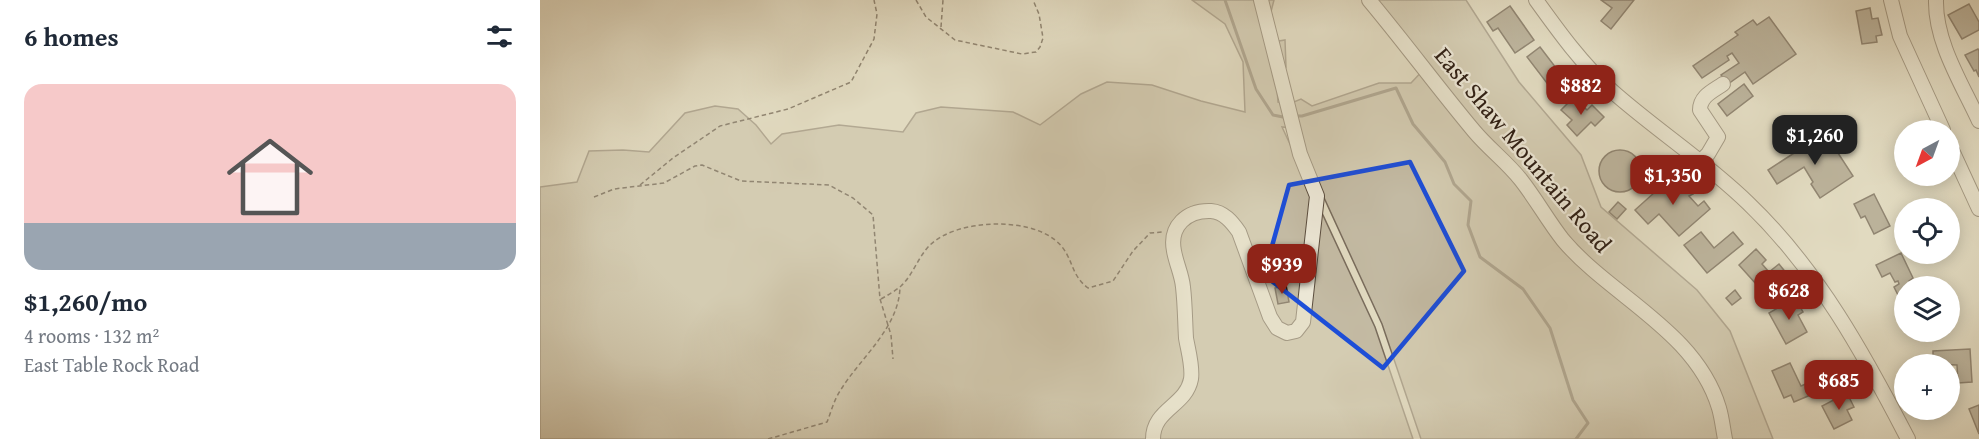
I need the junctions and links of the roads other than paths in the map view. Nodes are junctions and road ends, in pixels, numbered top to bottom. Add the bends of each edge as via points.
1 (1261, 0) edge
2 (1369, 0) edge
3 (1536, 0) edge
4 (1891, 0) edge
5 (1936, 0) edge
6 (1723, 84) dead end
7 (1938, 120) edge
8 (1979, 122) edge
9 (1701, 161) junction
10 (1960, 168) edge
11 (1979, 209) edge
12 (1153, 439) edge
13 (1725, 439) edge
14 (1908, 439) edge

1 - 12 street via 1300,154 1317,196 1303,322 1296,331 1287,333 1277,328 1239,232 1231,221 1218,211 1189,214 1180,222 1173,249 1183,285 1191,377 1187,391 1159,418
2 - 13 street, East Shaw Mountain Road via 1476,134 1522,182 1565,242 1691,357 1719,407
3 - 9 street via 1563,39 1611,90
4 - 7 street via 1900,36
5 - 8 street via 1945,48
6 - 9 street via 1700,105 1718,136
9 - 14 street via 1749,203 1796,255 1839,313
10 - 11 street

